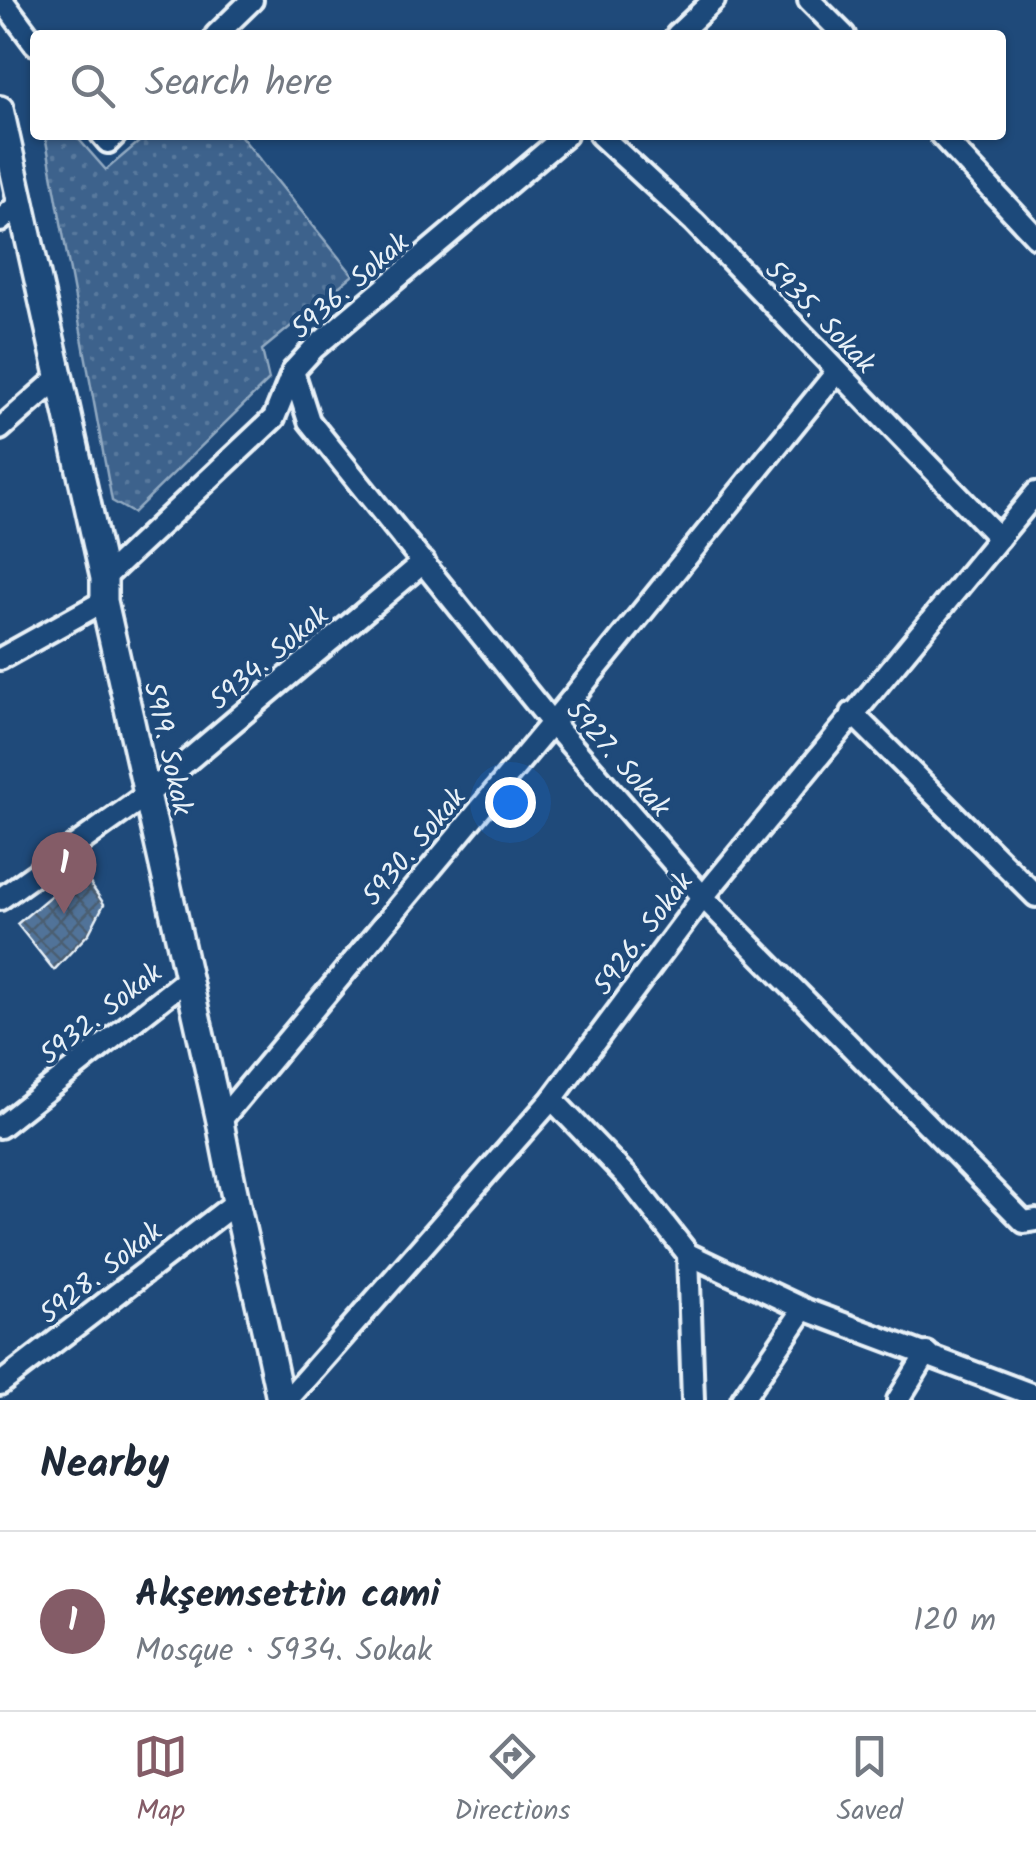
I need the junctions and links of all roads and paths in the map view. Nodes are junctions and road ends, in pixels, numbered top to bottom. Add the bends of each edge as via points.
1 (2, 0) edge
2 (252, 0) edge
3 (714, 0) edge
4 (809, 0) edge
5 (221, 30) edge
6 (682, 30) edge
7 (839, 30) edge
8 (30, 37) edge
9 (0, 110) edge
10 (560, 140) edge
11 (605, 140) edge
12 (946, 140) edge
13 (20, 203) junction
14 (0, 221) edge
15 (1036, 237) edge
16 (293, 372) junction
17 (836, 372) junction
18 (58, 378) junction
19 (0, 429) edge
20 (1036, 493) edge
21 (998, 538) junction
22 (424, 562) junction
23 (104, 590) junction
24 (0, 659) edge
25 (852, 713) junction
26 (552, 723) junction
27 (149, 794) junction
28 (1033, 886) edge
29 (702, 897) junction
30 (0, 899) edge
31 (187, 978) junction
32 (552, 1099) junction
33 (220, 1121) junction
34 (0, 1127) edge
35 (234, 1204) junction
36 (1036, 1220) edge
37 (688, 1254) junction
38 (804, 1309) junction
39 (927, 1353) junction
40 (0, 1384) edge
41 (1036, 1396) edge
42 (283, 1400) edge
43 (693, 1400) edge
44 (742, 1400) edge
45 (898, 1400) edge

1 - 8 street
2 - 5 street
3 - 6 street
4 - 7 street
9 - 13 street, 5919. Sokak
10 - 16 street, 5936. Sokak
11 - 17 street, 5935. Sokak via 694,222
12 - 15 street
13 - 14 street
13 - 18 street, 5919. Sokak
16 - 22 street, 5927. Sokak via 309,421
16 - 23 street, 5936. Sokak via 274,418
17 - 21 street, 5935. Sokak
17 - 26 street, 5930. Sokak
18 - 19 street
18 - 23 street, 5919. Sokak
20 - 21 street, 5926. Sokak
21 - 25 street, 5926. Sokak
22 - 26 street, 5927. Sokak
22 - 27 street, 5934. Sokak
23 - 24 street, 5936. Sokak
23 - 27 street, 5919. Sokak
25 - 28 street
25 - 29 street, 5926. Sokak
26 - 29 street, 5927. Sokak
26 - 33 street, 5930. Sokak
27 - 30 street, 5934. Sokak
27 - 31 street, 5919. Sokak
29 - 32 street, 5926. Sokak
29 - 36 street, 5927. Sokak via 1024,1222
31 - 33 street, 5919. Sokak
31 - 34 street, 5932. Sokak
32 - 37 street
32 - 42 street, 5926. Sokak
33 - 35 street, 5919. Sokak
35 - 40 street, 5928. Sokak
35 - 42 street, 5919. Sokak
37 - 38 street
37 - 43 street
38 - 39 street
38 - 44 street
39 - 41 street
39 - 45 street

